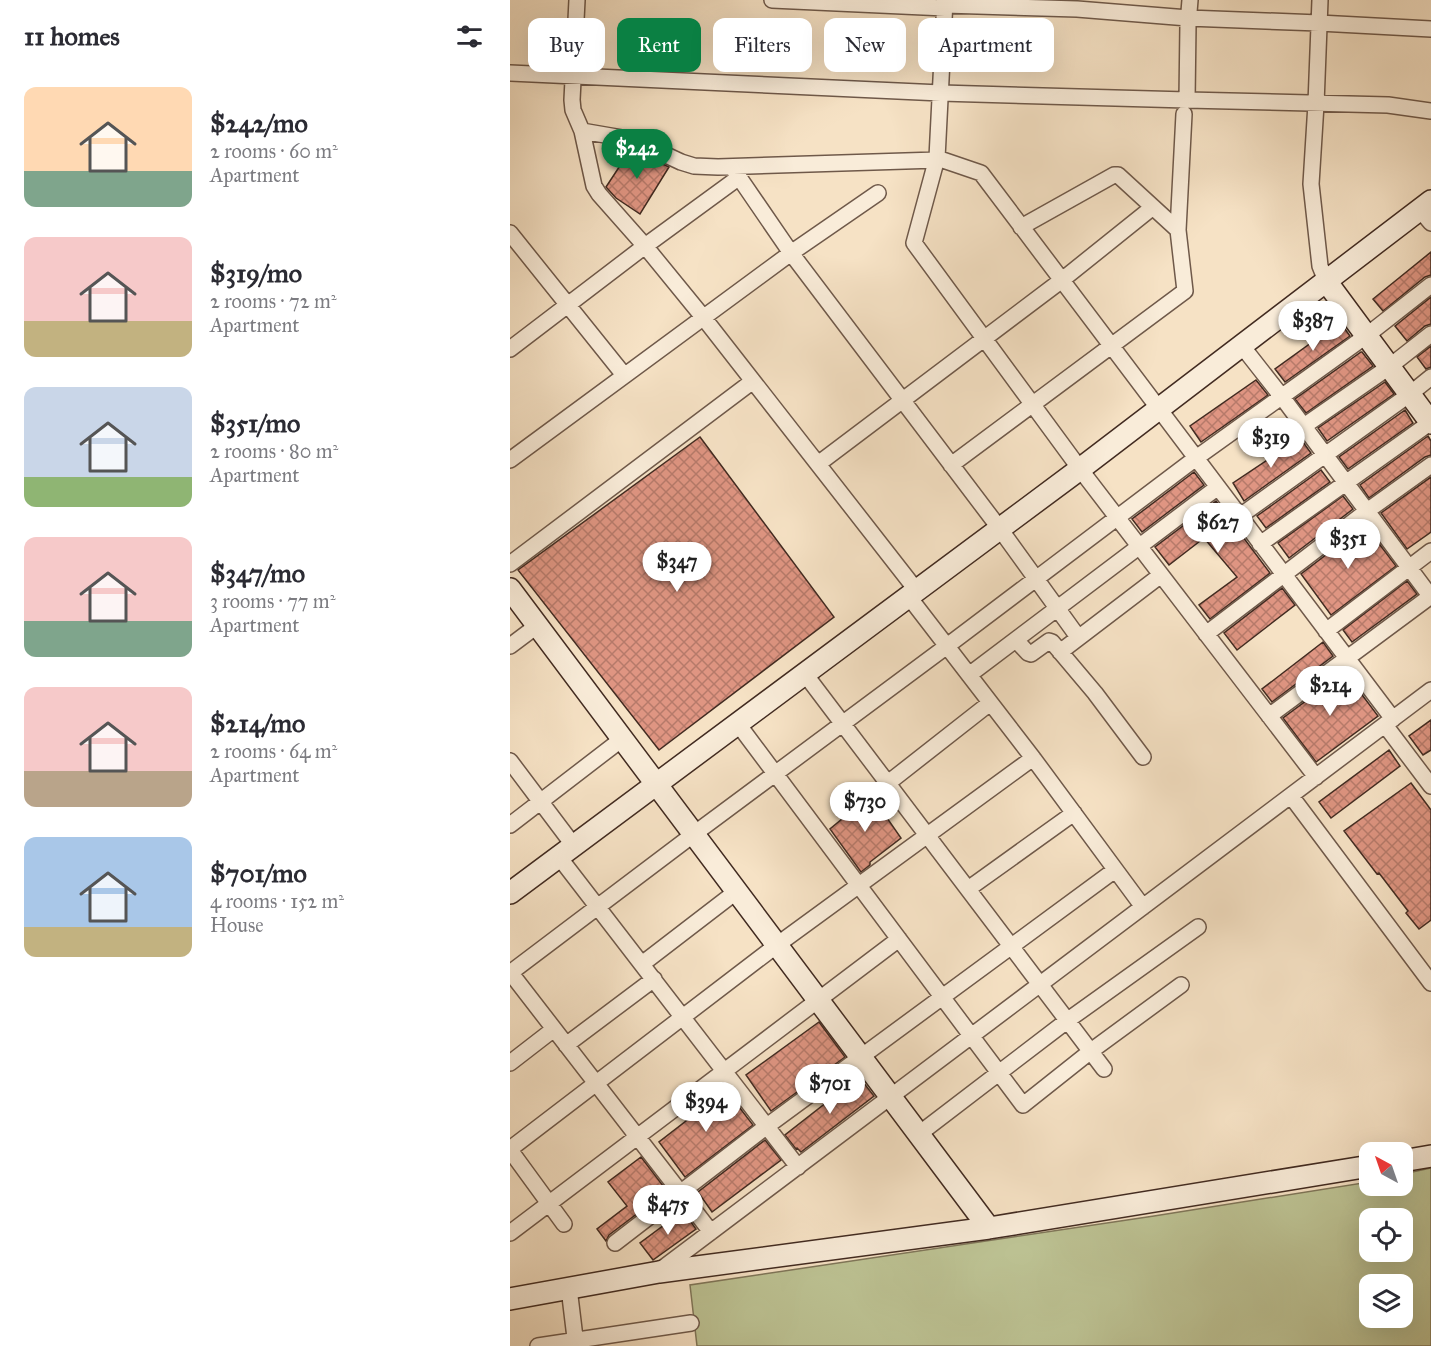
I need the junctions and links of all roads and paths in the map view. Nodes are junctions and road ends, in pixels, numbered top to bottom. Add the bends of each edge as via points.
1 (577, 0) edge
2 (772, 0) edge
3 (1190, 0) edge
4 (1320, 0) edge
5 (945, 4) edge
6 (1188, 18) junction
7 (1319, 22) junction
8 (1431, 29) edge
9 (510, 73) edge
10 (573, 76) junction
11 (941, 93) junction
12 (1316, 104) junction
13 (1186, 107) junction
14 (1431, 111) edge
15 (582, 131) junction
16 (937, 159) junction
17 (735, 172) junction
18 (878, 193) dead end
19 (1153, 207) junction
20 (1427, 212) edge
21 (1022, 227) junction
22 (1178, 230) junction
23 (510, 233) edge
24 (645, 246) junction
25 (791, 253) junction
26 (1062, 280) junction
27 (1326, 281) junction
28 (1431, 285) edge
29 (568, 306) junction
30 (703, 318) junction
31 (1431, 334) edge
32 (1366, 336) junction
33 (983, 338) junction
34 (1111, 346) junction
35 (1242, 346) junction
36 (510, 349) edge
37 (1389, 367) junction
38 (624, 375) junction
39 (1431, 377) edge
40 (753, 381) junction
41 (1410, 394) junction
42 (1282, 397) junction
43 (902, 400) junction
44 (1032, 405) junction
45 (1159, 410) junction
46 (1431, 422) edge
47 (1304, 426) junction
48 (1326, 455) junction
49 (1196, 458) junction
50 (510, 460) edge
51 (818, 464) junction
52 (951, 465) junction
53 (1431, 465) edge
54 (1080, 469) junction
55 (1346, 483) junction
56 (1218, 487) junction
57 (1367, 511) junction
58 (1240, 516) junction
59 (1117, 518) junction
60 (1000, 529) junction
61 (1260, 544) junction
62 (1139, 547) junction
63 (1431, 551) edge
64 (510, 564) edge
65 (1409, 568) junction
66 (1283, 574) junction
67 (1161, 575) junction
68 (1036, 579) junction
69 (510, 589) edge
70 (913, 594) junction
71 (1431, 596) edge
72 (1058, 608) junction
73 (538, 625) junction
74 (1326, 631) junction
75 (1206, 634) junction
76 (1078, 638) junction
77 (1016, 640) junction
78 (510, 646) edge
79 (947, 646) junction
80 (1060, 652) junction
81 (1347, 659) junction
82 (805, 674) junction
83 (969, 675) junction
84 (1431, 690) edge
85 (990, 703) junction
86 (1269, 716) junction
87 (1389, 722) junction
88 (843, 723) junction
89 (738, 724) junction
90 (622, 739) junction
91 (1143, 756) dead end
92 (1033, 758) junction
93 (510, 761) edge
94 (775, 774) junction
95 (1316, 777) junction
96 (888, 783) junction
97 (657, 784) junction
98 (1431, 786) edge
99 (1291, 796) junction
100 (540, 802) junction
101 (1074, 813) junction
102 (510, 825) edge
103 (694, 834) junction
104 (927, 835) junction
105 (566, 851) junction
106 (1115, 870) junction
107 (858, 885) junction
108 (968, 889) junction
109 (737, 891) junction
110 (510, 893) edge
111 (597, 906) junction
112 (1143, 907) junction
113 (1198, 927) dead end
114 (898, 939) junction
115 (777, 945) junction
116 (1012, 946) junction
117 (642, 964) junction
118 (510, 972) edge
119 (654, 979) junction
120 (1431, 983) edge
121 (1040, 984) junction
122 (1180, 985) dead end
123 (942, 998) junction
124 (818, 999) junction
125 (683, 1017) junction
126 (1068, 1020) junction
127 (554, 1029) junction
128 (971, 1037) junction
129 (566, 1045) junction
130 (1090, 1051) junction
131 (861, 1057) junction
132 (510, 1063) edge
133 (1104, 1069) dead end
134 (724, 1071) junction
135 (999, 1072) junction
136 (596, 1083) junction
137 (891, 1097) junction
138 (767, 1126) junction
139 (919, 1134) junction
140 (637, 1136) junction
141 (510, 1150) edge
142 (1431, 1156) edge
143 (1413, 1159) edge
144 (798, 1167) junction
145 (1359, 1168) edge
146 (681, 1193) junction
147 (549, 1203) junction
148 (564, 1224) dead end
149 (989, 1228) junction
150 (510, 1233) edge
151 (711, 1233) junction
152 (615, 1243) dead end
153 (659, 1272) junction
154 (569, 1288) junction
155 (510, 1299) edge
156 (691, 1323) dead end
157 (575, 1343) edge
158 (538, 1346) edge

1 - 10 street
2 - 5 street
3 - 6 street
4 - 7 street
5 - 6 street
5 - 11 street
6 - 7 street
6 - 13 street
7 - 8 street
7 - 12 street
9 - 10 street
10 - 11 street
10 - 15 street via 573,110
11 - 13 street
11 - 16 street
12 - 13 street
12 - 14 street via 1388,105
12 - 27 street via 1311,184 1320,266
13 - 22 street
15 - 17 street via 634,140 694,166
15 - 24 street via 594,186
16 - 17 street
16 - 21 street via 981,173
16 - 33 street via 914,243
17 - 24 street
17 - 25 street
18 - 25 street
19 - 21 street via 1114,175
19 - 22 street
19 - 26 street
20 - 27 street
21 - 26 street
22 - 34 street via 1185,291
23 - 29 street
24 - 29 street
24 - 30 street
25 - 30 street
25 - 43 street
26 - 33 street
26 - 34 street
27 - 32 street
27 - 35 street
28 - 32 street
29 - 36 street
29 - 38 street
30 - 38 street
30 - 40 street
31 - 37 street
32 - 37 street
32 - 42 street
33 - 43 street
33 - 44 street
34 - 44 street
34 - 45 street
35 - 42 street
35 - 45 street
37 - 41 street
37 - 47 street
38 - 50 street
39 - 41 street
40 - 51 street
40 - 64 street
41 - 46 street
41 - 48 street
42 - 47 street
42 - 49 street
43 - 51 street
43 - 52 street
44 - 52 street
44 - 54 street
45 - 49 street
45 - 54 street
46 - 55 street
47 - 48 street
48 - 55 street
48 - 58 street
49 - 56 street
49 - 59 street
51 - 70 street
52 - 60 street
53 - 57 street
54 - 59 street
54 - 60 street
55 - 57 street
55 - 61 street
56 - 58 street
56 - 62 street
57 - 65 street
57 - 66 street
58 - 61 street
59 - 62 street
59 - 68 street
60 - 68 street
60 - 70 street
61 - 66 street
62 - 67 street
62 - 72 street
63 - 65 street
65 - 71 street
65 - 74 street
66 - 74 street
66 - 75 street
67 - 75 street
67 - 76 street
68 - 72 street
68 - 79 street
69 - 73 street
70 - 79 street
70 - 82 street
71 - 81 street
72 - 76 street
72 - 77 street
73 - 78 street
73 - 90 street
74 - 81 street
75 - 86 street
76 - 80 street
77 - 80 street via 1031,654 1049,641
77 - 83 street
79 - 83 street
79 - 88 street
80 - 91 street
81 - 86 street
81 - 87 street
82 - 88 street
82 - 89 street
83 - 85 street
84 - 87 street
85 - 92 street
85 - 96 street
86 - 95 street
87 - 95 street
87 - 98 street
88 - 94 street
88 - 96 street
89 - 94 street
89 - 97 street
90 - 97 street
90 - 100 street
92 - 101 street
92 - 104 street
93 - 100 street
94 - 103 street
94 - 107 street
95 - 99 street
96 - 104 street
97 - 103 street
97 - 105 street
99 - 112 street
99 - 120 street
100 - 102 street
100 - 105 street
101 - 106 street
101 - 108 street
103 - 109 street
103 - 111 street
104 - 107 street
104 - 108 street
105 - 110 street
105 - 111 street
106 - 112 street
106 - 116 street
107 - 114 street
107 - 115 street
108 - 116 street
109 - 115 street
109 - 117 street
111 - 117 street
111 - 118 street
112 - 121 street
113 - 126 street
114 - 123 street
114 - 124 street
115 - 124 street
115 - 125 street
116 - 121 street
116 - 123 street
117 - 119 street
118 - 127 street
119 - 125 street
119 - 129 street
121 - 126 street
121 - 128 street
122 - 130 street
123 - 128 street
123 - 131 street
124 - 131 street
124 - 134 street
125 - 134 street
125 - 136 street
126 - 130 street
126 - 135 street
127 - 129 street
127 - 132 street
128 - 135 street
128 - 137 street
129 - 136 street
130 - 133 street
130 - 135 street via 1023,1105
131 - 137 street
131 - 138 street
134 - 138 street
134 - 140 street
135 - 139 street
136 - 140 street
136 - 141 street
137 - 139 street
137 - 144 street
138 - 144 street
138 - 146 street
139 - 149 street
140 - 146 street
140 - 147 street
141 - 147 street
142 - 143 street
144 - 151 street
145 - 149 street
146 - 151 street
146 - 152 street
147 - 148 street
147 - 150 street
149 - 153 street
151 - 153 street
153 - 154 street
154 - 155 street
154 - 157 street
156 - 157 street
157 - 158 street

